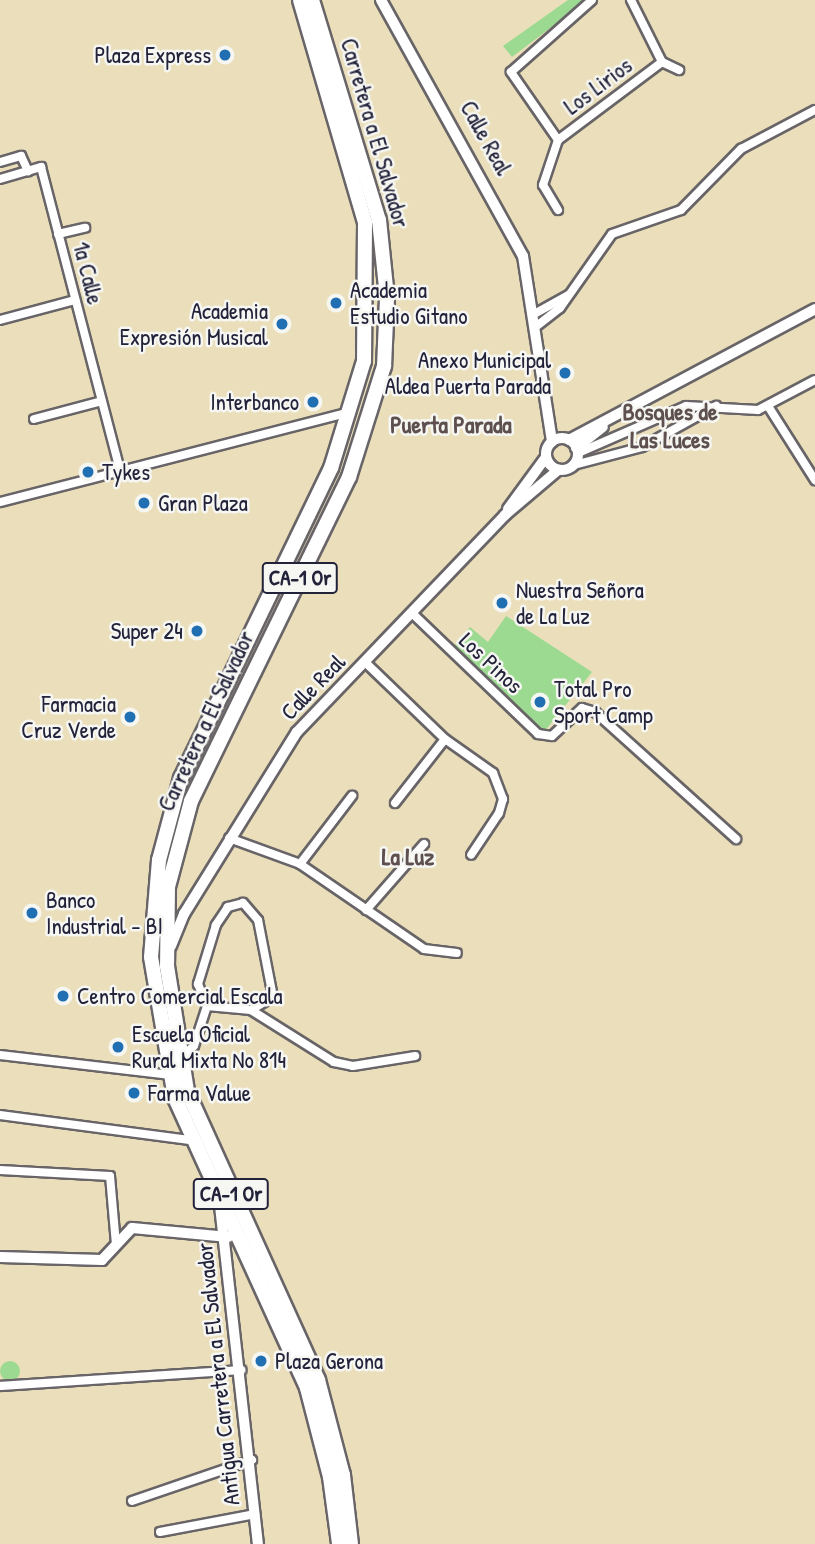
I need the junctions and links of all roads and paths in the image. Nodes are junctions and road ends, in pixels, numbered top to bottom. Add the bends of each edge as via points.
1 (293, 0) edge
2 (300, 0) edge
3 (386, 0) edge
4 (592, 0) edge
5 (631, 0) edge
6 (314, 3) edge
7 (306, 24) junction
8 (662, 62) junction
9 (679, 70) dead end
10 (815, 110) edge
11 (558, 140) junction
12 (0, 162) edge
13 (28, 171) junction
14 (0, 179) edge
15 (558, 210) dead end
16 (85, 228) dead end
17 (58, 234) junction
18 (75, 300) junction
19 (815, 309) edge
20 (537, 319) junction
21 (0, 320) edge
22 (815, 380) edge
23 (102, 401) junction
24 (716, 406) junction
25 (768, 406) junction
26 (352, 411) junction
27 (617, 416) junction
28 (34, 419) dead end
29 (549, 419) junction
30 (581, 433) junction
31 (552, 442) junction
32 (574, 447) junction
33 (546, 457) junction
34 (573, 465) junction
35 (558, 470) junction
36 (120, 471) junction
37 (815, 480) edge
38 (0, 502) edge
39 (505, 515) junction
40 (414, 615) junction
41 (366, 663) junction
42 (445, 740) junction
43 (352, 796) dead end
44 (395, 803) dead end
45 (229, 838) junction
46 (736, 839) dead end
47 (424, 844) dead end
48 (471, 855) dead end
49 (300, 864) junction
50 (168, 907) junction
51 (366, 910) junction
52 (184, 914) junction
53 (457, 953) dead end
54 (167, 966) junction
55 (207, 1006) junction
56 (251, 1010) junction
57 (198, 1032) junction
58 (175, 1035) junction
59 (0, 1055) edge
60 (415, 1056) dead end
61 (180, 1058) junction
62 (169, 1075) junction
63 (0, 1115) edge
64 (191, 1140) junction
65 (0, 1170) edge
66 (220, 1200) junction
67 (224, 1234) junction
68 (238, 1241) junction
69 (116, 1244) junction
70 (0, 1257) edge
71 (241, 1370) junction
72 (0, 1386) edge
73 (252, 1460) junction
74 (132, 1501) dead end
75 (255, 1514) junction
76 (160, 1532) dead end
77 (258, 1544) edge
78 (339, 1544) edge
79 (351, 1544) edge

1 - 7 highway
2 - 7 highway, Carretera a El Salvador / CA-1 Or
3 - 20 main road, Calle Real via 507,218
4 - 11 street, Los Lirios via 511,72
5 - 8 street, Los Lirios
6 - 50 highway, Carretera a El Salvador / CA-1 Or via 379,220 387,298 384,366 349,477 191,801
7 - 26 highway, Carretera a El Salvador / CA-1 Or via 365,223 366,335
8 - 9 street, Los Lirios
8 - 11 street, Los Lirios
10 - 20 street via 741,149 681,210 612,234 570,293
11 - 15 street, Los Lirios via 543,185
12 - 13 street via 21,156
13 - 14 street
13 - 17 street, 1a Calle via 41,167
16 - 17 street
17 - 18 street, 1a Calle
18 - 21 street
18 - 23 street, 1a Calle
19 - 27 main road
20 - 29 main road, Calle Real
22 - 25 street
23 - 28 street
23 - 36 street, 1a Calle
24 - 25 street via 748,411
24 - 32 street via 686,406
24 - 34 street via 642,447
25 - 37 street
26 - 36 street
26 - 62 highway, Carretera a El Salvador / CA-1 Or via 326,477 203,723 169,816 151,957
27 - 30 main road
27 - 32 main road
29 - 30 main road via 556,432
29 - 31 main road, Calle Real
30 - 32 main road
31 - 32 main road
31 - 33 main road, Calle Real
32 - 34 main road
33 - 35 main road
33 - 39 main road, Calle Real
34 - 35 main road
35 - 39 main road, Calle Real
36 - 38 street
39 - 40 main road, Calle Real
40 - 41 main road, Calle Real
40 - 46 street, Los Pinos via 538,734 552,736 582,708 595,712
41 - 42 street
41 - 45 main road, Calle Real via 297,732
42 - 44 street
42 - 48 street via 484,765 503,799 494,826
43 - 49 street
45 - 49 street
45 - 52 main road, Calle Real
47 - 51 street
49 - 51 street
50 - 52 main road
50 - 54 highway, Carretera a El Salvador / CA-1 Or
51 - 53 street via 425,949
52 - 54 main road, Calle Real
54 - 58 highway, Carretera a El Salvador / CA-1 Or
55 - 56 street
55 - 56 street via 198,984 216,925 228,907 243,903 258,920 275,989 269,1002
55 - 57 street
56 - 60 street via 334,1062 353,1066
57 - 58 street
57 - 61 street via 189,1054
58 - 61 highway, Carretera a El Salvador / CA-1 Or
59 - 62 street
61 - 79 highway, Carretera a El Salvador / CA-1 Or via 210,1152 318,1380 343,1475
62 - 64 highway, Carretera a El Salvador / CA-1 Or
63 - 64 street
64 - 66 highway, Carretera a El Salvador / CA-1 Or
65 - 69 street via 110,1176
66 - 67 main road, Antigua Carretera a El Salvador
66 - 68 highway, Carretera a El Salvador / CA-1 Or
67 - 68 main road
67 - 69 main road via 132,1228
67 - 71 main road, Antigua Carretera a El Salvador
68 - 78 highway, Carretera a El Salvador / CA-1 Or via 306,1388 330,1476
69 - 70 main road via 102,1260
71 - 72 street
71 - 73 main road, Antigua Carretera a El Salvador
73 - 74 street
73 - 75 main road, Antigua Carretera a El Salvador
75 - 76 street
75 - 77 main road, Antigua Carretera a El Salvador

